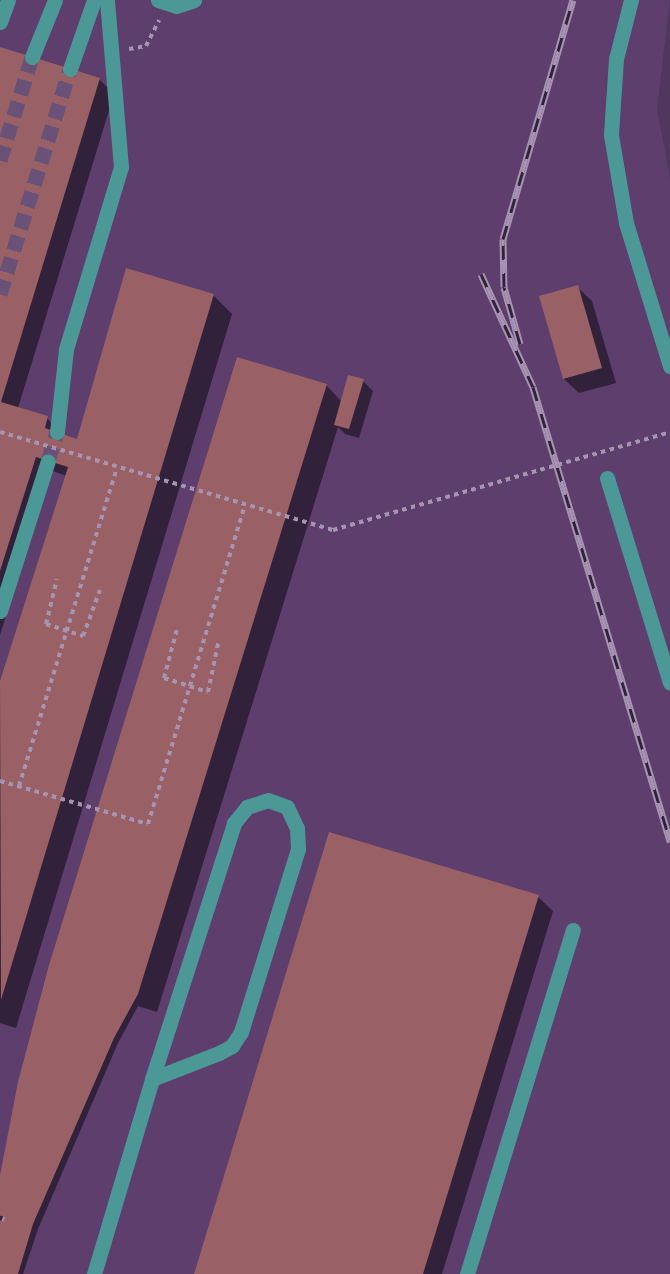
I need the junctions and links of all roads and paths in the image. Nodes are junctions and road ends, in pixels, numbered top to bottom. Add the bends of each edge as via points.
1 (8, 0) edge
2 (54, 0) edge
3 (94, 0) edge
4 (107, 0) edge
5 (158, 0) edge
6 (194, 0) edge
7 (631, 0) edge
8 (0, 22) edge
9 (32, 57) tunnel mouth
10 (70, 69) tunnel mouth
11 (670, 366) edge
12 (0, 432) edge
13 (57, 432) tunnel mouth
14 (670, 432) edge
15 (48, 461) tunnel mouth
16 (117, 468) junction
17 (608, 478) dead end
18 (245, 505) junction
19 (57, 579) dead end
20 (100, 590) dead end
21 (0, 611) edge
22 (177, 629) dead end
23 (68, 631) junction
24 (219, 639) dead end
25 (670, 683) edge
26 (190, 686) junction
27 (0, 781) edge
28 (19, 786) junction
29 (573, 930) dead end
30 (152, 1079) junction
31 (93, 1274) edge
32 (466, 1274) edge

1 - 8 lane
2 - 9 lane
3 - 10 lane
4 - 13 lane via 121,167 66,349
5 - 6 lane via 176,6
7 - 11 lane via 616,59 611,135 626,223
12 - 16 path, bridge
14 - 18 path, bridge via 333,530
15 - 21 lane
16 - 18 path, bridge
16 - 23 path
17 - 25 lane
18 - 26 path, bridge
19 - 23 path, bridge via 46,624
20 - 23 path, bridge via 83,636
22 - 26 path, bridge via 164,678
23 - 28 path
24 - 26 path, bridge via 208,692
26 - 28 path, bridge via 148,824
27 - 28 path, bridge
29 - 32 lane
30 - 30 lane via 234,823 247,807 268,800 287,807 297,828 298,849 241,1032 232,1046 219,1053
30 - 31 lane

